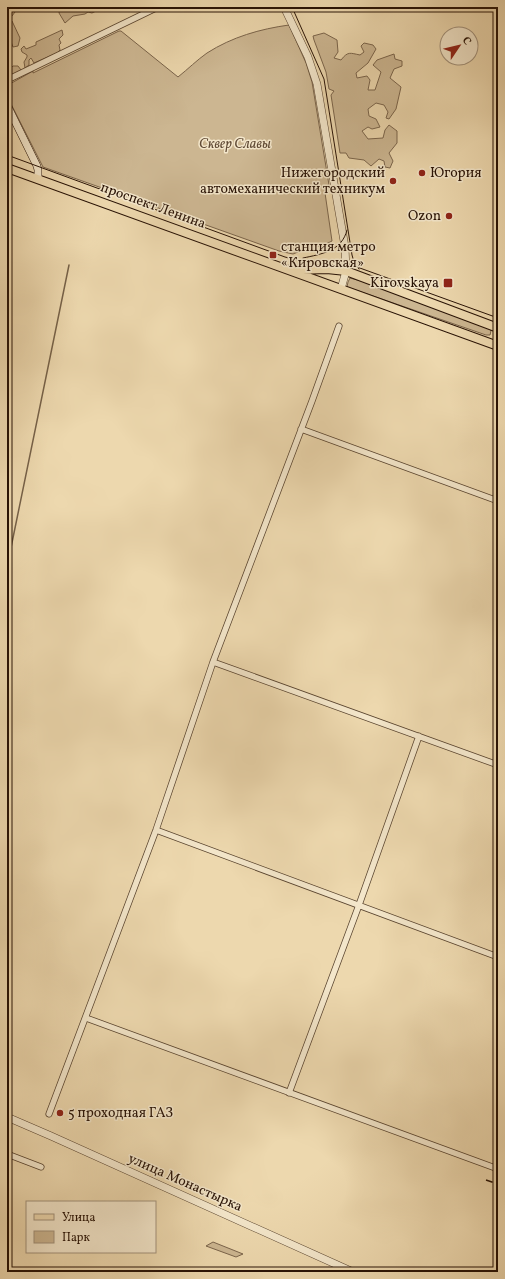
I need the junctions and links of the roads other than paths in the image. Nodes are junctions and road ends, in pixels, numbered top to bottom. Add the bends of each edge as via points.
1 (158, 7) edge
2 (284, 7) edge
3 (7, 80) edge
4 (7, 105) edge
5 (7, 168) edge
6 (38, 179) junction
7 (291, 270) junction
8 (346, 271) junction
9 (341, 289) junction
10 (339, 326) dead end
11 (498, 328) edge
12 (497, 344) edge
13 (301, 430) junction
14 (498, 501) edge
15 (213, 662) junction
16 (419, 736) junction
17 (498, 765) edge
18 (156, 830) junction
19 (359, 905) junction
20 (498, 957) edge
21 (86, 1018) junction
22 (290, 1093) junction
23 (49, 1114) dead end
24 (7, 1118) edge
25 (7, 1154) edge
26 (42, 1167) dead end
27 (498, 1169) edge
28 (353, 1272) edge

1 - 3 street
2 - 8 street via 308,57 317,84 345,247
4 - 6 street via 37,166
5 - 6 main road, проспект Ленина
6 - 7 main road, проспект Ленина
7 - 8 main road, проспект Ленина
7 - 9 main road, проспект Ленина
8 - 9 street
8 - 11 main road, проспект Ленина
9 - 12 main road, проспект Ленина
10 - 13 street
13 - 14 street
13 - 15 street
15 - 16 street
15 - 18 street
16 - 17 street
16 - 19 street
18 - 19 street
18 - 21 street
19 - 20 street
19 - 22 street
21 - 22 street
21 - 23 street
22 - 27 street
24 - 28 street, улица Монастырка
25 - 26 street

